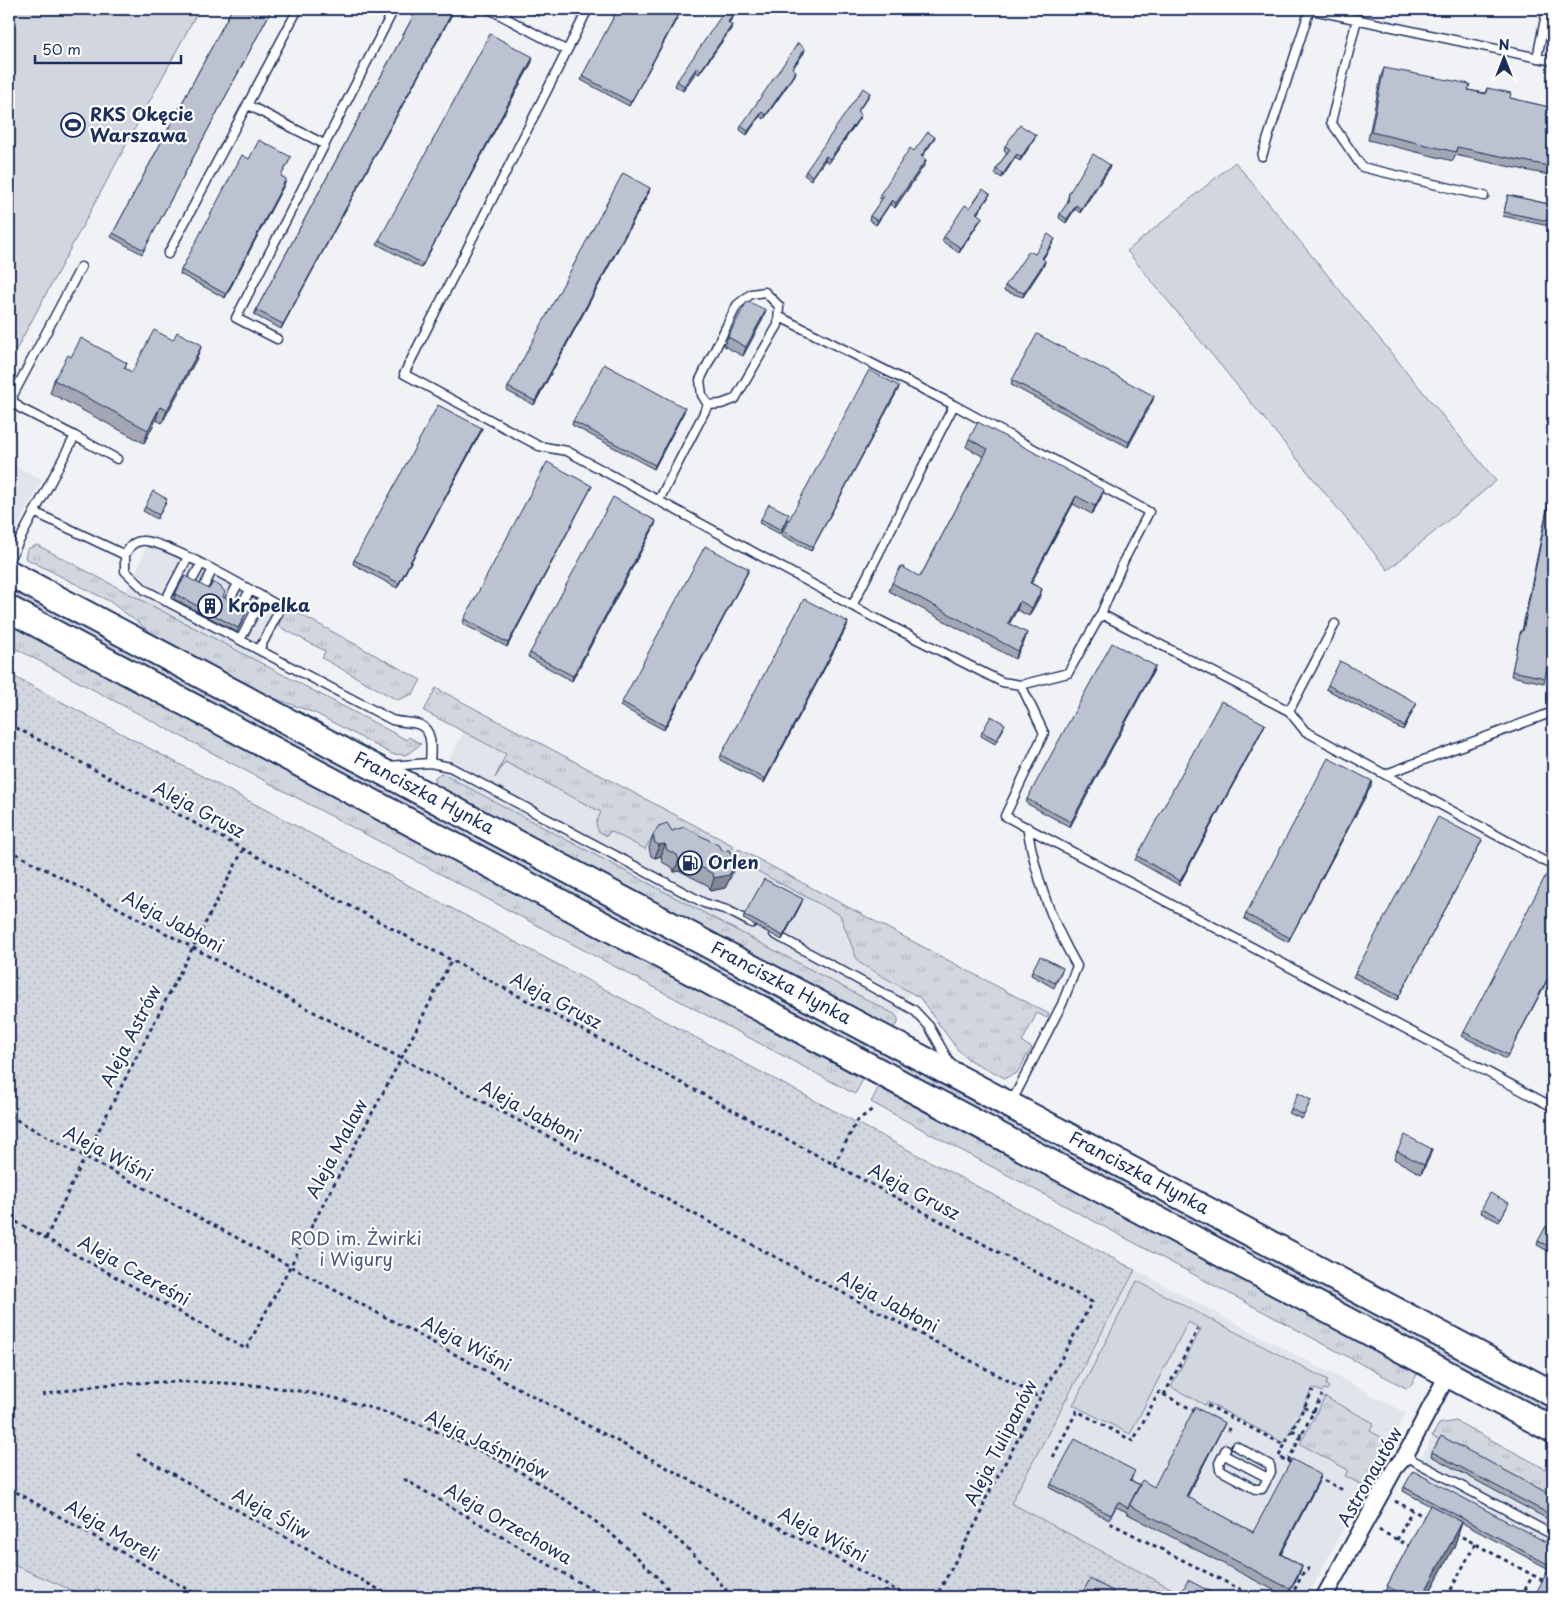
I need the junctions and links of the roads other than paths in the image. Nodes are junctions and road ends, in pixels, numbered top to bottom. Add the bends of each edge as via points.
1 (298, 9) edge
2 (394, 9) edge
3 (489, 9) edge
4 (588, 9) edge
5 (1309, 9) edge
6 (1547, 9) edge
7 (1330, 11) edge
8 (1357, 19) junction
9 (566, 50) junction
10 (1536, 58) junction
11 (1553, 61) edge
12 (248, 104) junction
13 (324, 144) junction
14 (1262, 156) dead end
15 (1484, 196) dead end
16 (168, 254) dead end
17 (81, 267) dead end
18 (780, 317) junction
19 (277, 339) dead end
20 (708, 405) junction
21 (954, 405) junction
22 (74, 436) junction
23 (117, 459) dead end
24 (659, 500) junction
25 (34, 512) junction
26 (124, 555) junction
27 (188, 557) junction
28 (9, 560) edge
29 (201, 564) junction
30 (212, 571) junction
31 (9, 573) edge
32 (190, 584) edge
33 (238, 584) junction
34 (202, 590) edge
35 (250, 590) junction
36 (263, 597) junction
37 (165, 601) junction
38 (227, 604) edge
39 (852, 606) junction
40 (9, 609) edge
41 (239, 610) edge
42 (1100, 614) junction
43 (1335, 624) dead end
44 (240, 640) junction
45 (260, 650) junction
46 (1021, 685) junction
47 (1289, 712) junction
48 (1553, 712) edge
49 (430, 762) junction
50 (374, 767) junction
51 (1386, 774) junction
52 (1027, 827) junction
53 (1553, 866) edge
54 (761, 928) edge
55 (769, 932) edge
56 (958, 1077) junction
57 (1010, 1105) junction
58 (1553, 1107) edge
59 (1448, 1374) junction
60 (1553, 1394) edge
61 (1553, 1430) edge
62 (1227, 1453) junction
63 (1405, 1456) junction
64 (1263, 1461) junction
65 (1257, 1472) junction
66 (1268, 1478) junction
67 (1250, 1486) junction
68 (1553, 1536) edge
69 (1324, 1597) edge

1 - 12 lane
2 - 13 lane
3 - 9 lane
4 - 9 lane
5 - 7 lane
5 - 14 lane
6 - 10 lane
7 - 8 lane
8 - 10 lane
8 - 15 lane via 1331,122 1362,167
9 - 24 lane via 404,374 539,446 567,451
10 - 11 lane
12 - 13 lane
12 - 16 lane
13 - 19 lane via 236,318
17 - 22 lane via 13,395 13,401 20,408
18 - 20 lane via 735,399
18 - 20 lane via 779,306 765,292 751,294 737,305 700,380 702,395
18 - 21 lane
20 - 24 lane
21 - 39 lane
21 - 42 lane via 1149,512
22 - 23 lane
22 - 25 lane
24 - 39 lane
25 - 26 lane
25 - 28 lane
26 - 27 lane via 132,544 142,541 161,544
26 - 37 lane via 125,571 132,580
27 - 29 lane
27 - 37 lane
29 - 30 lane
29 - 32 lane
30 - 33 lane
30 - 34 lane
31 - 50 main road, Franciszka Hynka
33 - 35 lane
33 - 38 lane
35 - 36 lane
35 - 41 lane
36 - 44 lane
36 - 45 lane via 281,607
37 - 44 lane via 179,605
39 - 46 lane via 1002,682
40 - 59 main road, Franciszka Hynka
42 - 46 lane via 1068,673
42 - 47 lane
43 - 47 lane
44 - 45 lane
45 - 49 lane via 392,720 417,724 427,730
46 - 52 lane via 1044,733 1005,816
47 - 51 lane via 1305,731
48 - 51 lane
49 - 50 lane
49 - 54 lane via 450,767 704,903 727,910
50 - 56 main road, Franciszka Hynka
51 - 53 lane
52 - 57 lane via 1035,872 1056,929 1076,966 1056,1014
52 - 58 lane
55 - 56 lane via 914,1010 929,1026
56 - 57 main road, Franciszka Hynka
57 - 60 main road, Franciszka Hynka
59 - 61 main road, Franciszka Hynka
59 - 63 street, Astronautów
62 - 64 lane via 1234,1458 1238,1455 1236,1446
62 - 65 lane
62 - 67 lane via 1219,1463 1220,1470
63 - 68 lane
63 - 69 street, Astronautów via 1395,1468
64 - 65 lane
64 - 66 lane via 1272,1467
65 - 66 lane
65 - 67 lane
66 - 67 lane via 1262,1489

